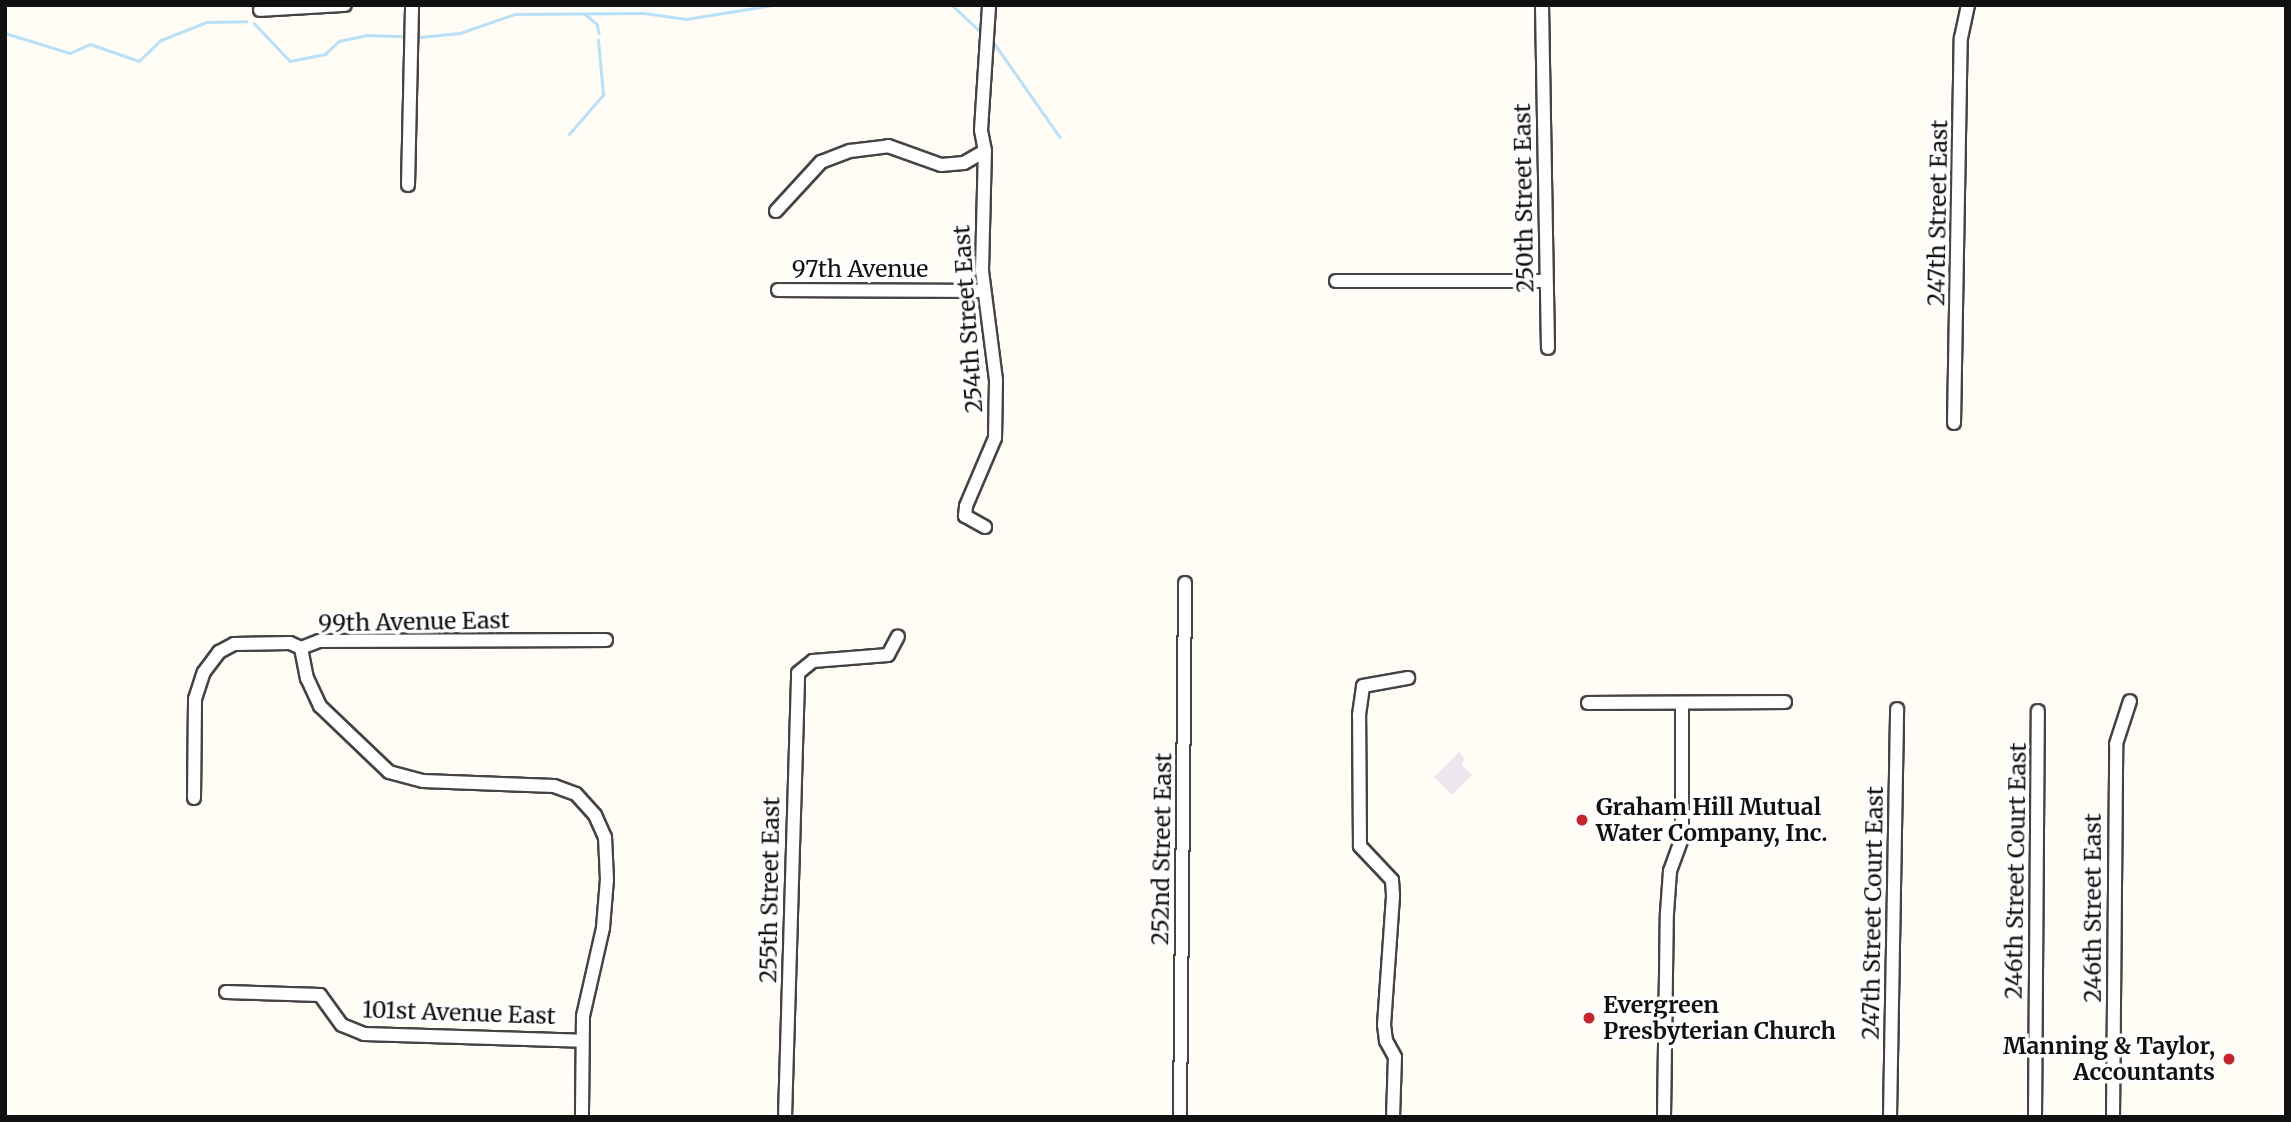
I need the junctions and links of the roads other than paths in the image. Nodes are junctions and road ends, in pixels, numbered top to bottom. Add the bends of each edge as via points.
1 (345, 5) edge
2 (412, 5) edge
3 (989, 5) edge
4 (1542, 5) edge
5 (1968, 5) edge
6 (260, 10) dead end
7 (985, 151) junction
8 (408, 184) dead end
9 (776, 211) dead end
10 (1336, 281) dead end
11 (1545, 281) junction
12 (778, 290) dead end
13 (983, 291) junction
14 (1548, 348) dead end
15 (1954, 423) dead end
16 (985, 527) dead end
17 (1185, 583) dead end
18 (898, 636) dead end
19 (606, 640) dead end
20 (301, 648) junction
21 (1408, 678) dead end
22 (2130, 701) dead end
23 (1785, 702) dead end
24 (1588, 703) dead end
25 (1682, 703) junction
26 (1896, 709) dead end
27 (2038, 711) dead end
28 (194, 797) dead end
29 (226, 992) dead end
30 (582, 1041) junction
31 (582, 1117) edge
32 (785, 1117) edge
33 (1180, 1117) edge
34 (1393, 1117) edge
35 (1664, 1117) edge
36 (1890, 1117) edge
37 (2035, 1117) edge
38 (2113, 1117) edge

1 - 6 street
2 - 8 street
3 - 7 street, 254th Street East via 981,130
4 - 11 street, 250th Street East via 1550,250
5 - 15 street, 247th Street East via 1961,38
7 - 9 street via 964,163 941,165 888,146 850,151 821,162
7 - 13 street, 254th Street East
10 - 11 street
11 - 14 street, 250th Street East
12 - 13 street, 97th Avenue
13 - 16 street, 254th Street East via 996,380 995,438 965,516
17 - 33 street, 252nd Street East
18 - 32 street, 255th Street East via 892,652 882,657 804,665 795,693
19 - 20 street, 99th Avenue East via 319,641
20 - 28 street, 99th Avenue East via 269,643 225,648 204,672 195,698
20 - 30 street via 307,678 320,706 389,772 423,781 554,786 576,794 590,806 605,837 607,879 603,928
21 - 34 street via 1365,684 1359,715 1360,846 1392,880 1384,1025 1385,1041 1395,1057
22 - 38 street, 246th Street East via 2116,744
23 - 25 street
24 - 25 street
25 - 35 street via 1682,838 1670,871 1667,900
26 - 36 street, 247th Street Court East
27 - 37 street, 246th Street Court East
29 - 30 street, 101st Avenue East via 320,995 342,1025 364,1034
30 - 31 street

